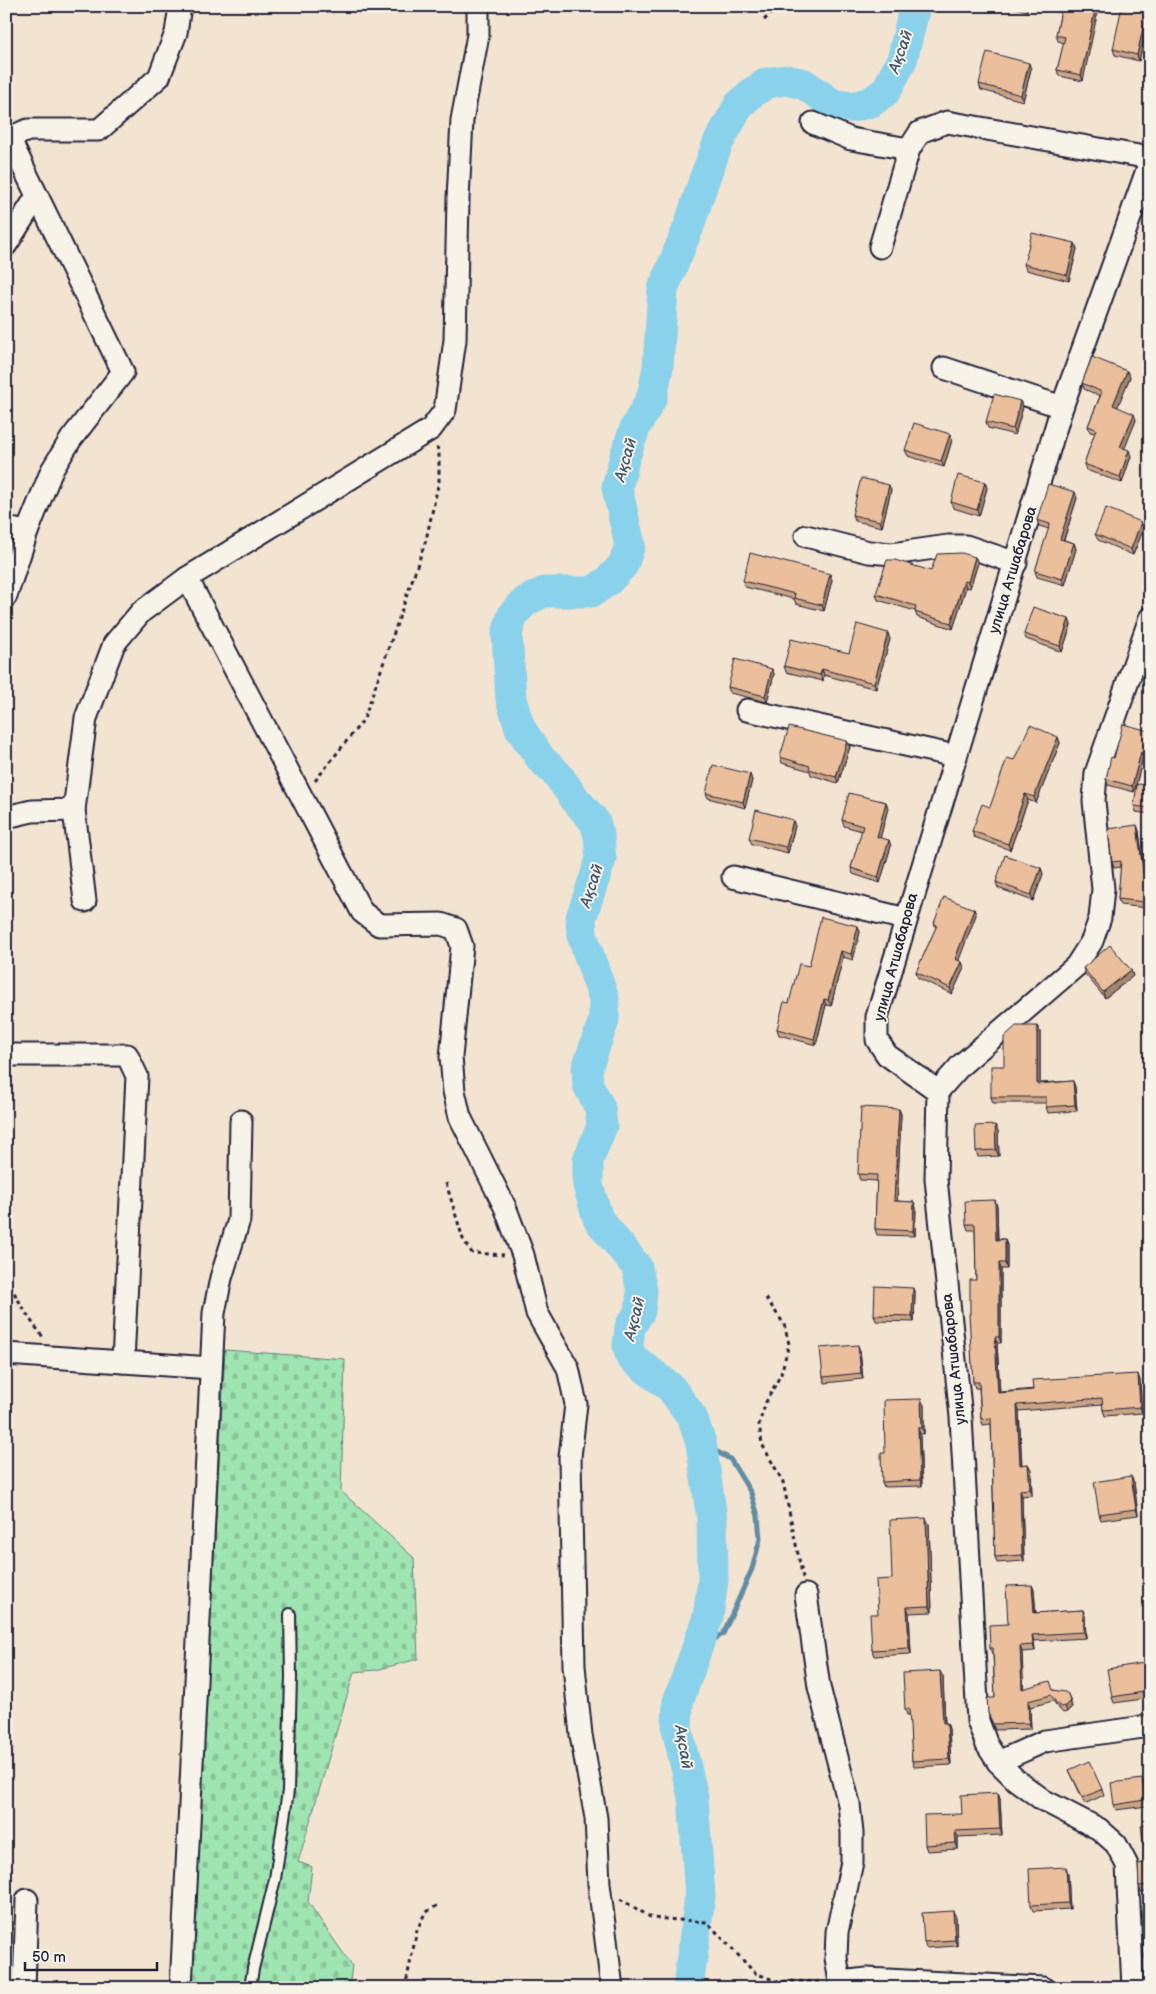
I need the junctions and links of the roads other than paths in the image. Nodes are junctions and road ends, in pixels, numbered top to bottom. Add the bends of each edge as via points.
1 (180, 6) edge
2 (478, 6) edge
3 (813, 123) dead end
4 (909, 149) junction
5 (1150, 158) edge
6 (1150, 162) edge
7 (37, 196) junction
8 (6, 245) edge
9 (880, 247) dead end
10 (944, 368) dead end
11 (1062, 407) junction
12 (6, 528) edge
13 (27, 532) junction
14 (806, 536) dead end
15 (1016, 563) junction
16 (187, 578) junction
17 (6, 596) edge
18 (1150, 618) edge
19 (747, 710) dead end
20 (955, 756) junction
21 (74, 810) junction
22 (6, 817) edge
23 (733, 877) dead end
24 (85, 901) dead end
25 (906, 919) junction
26 (6, 1055) edge
27 (938, 1091) junction
28 (241, 1121) dead end
29 (6, 1354) edge
30 (123, 1362) junction
31 (211, 1368) junction
32 (806, 1595) road end
33 (290, 1614) dead end
34 (1150, 1726) edge
35 (998, 1762) junction
36 (27, 1900) dead end
37 (841, 1985) edge
38 (24, 1988) edge
39 (181, 1988) edge
40 (250, 1988) edge
41 (612, 1988) edge
42 (1043, 1988) edge
43 (1134, 1988) edge

1 - 7 street via 176,33 159,78 99,130 28,130 9,138
2 - 16 street via 478,36 462,120 455,340 444,410 431,429
3 - 4 street via 851,140
4 - 5 street via 920,132 947,122
4 - 9 street
6 - 11 street, улица Атшабарова
7 - 8 street
7 - 13 street via 123,372 71,439 52,470
10 - 11 street
11 - 15 street, улица Атшабарова
12 - 13 street
13 - 17 street
14 - 15 street via 869,552 892,554 966,546
15 - 20 street, улица Атшабарова
16 - 21 street via 140,612 114,644 86,718
16 - 41 street via 362,912 379,925 441,924 456,929 462,946 450,1058 460,1117 505,1207 523,1255 537,1314 568,1368 576,1404 570,1457 574,1666 581,1735 596,1818 599,1884
18 - 27 street via 1096,773 1094,801 1103,889 1100,918 1092,941 1076,966 961,1065
19 - 20 street
20 - 25 street, улица Атшабарова
21 - 22 street via 32,811
21 - 24 street
23 - 25 street
25 - 27 street, улица Атшабарова via 876,1018 876,1040 887,1055
26 - 30 street via 128,1055 137,1076
27 - 35 street, улица Атшабарова via 936,1179 960,1417 978,1721
28 - 31 street via 238,1220 214,1313
29 - 30 street
30 - 31 street
31 - 39 street
32 - 37 street via 819,1687 849,1804 852,1833 852,1862 837,1932 836,1958
33 - 40 lane via 288,1790 275,1879
34 - 35 street via 1045,1740
35 - 43 street, улица Атшабарова via 1043,1800 1099,1829 1116,1844 1127,1865
36 - 38 street
37 - 42 street via 867,1979

